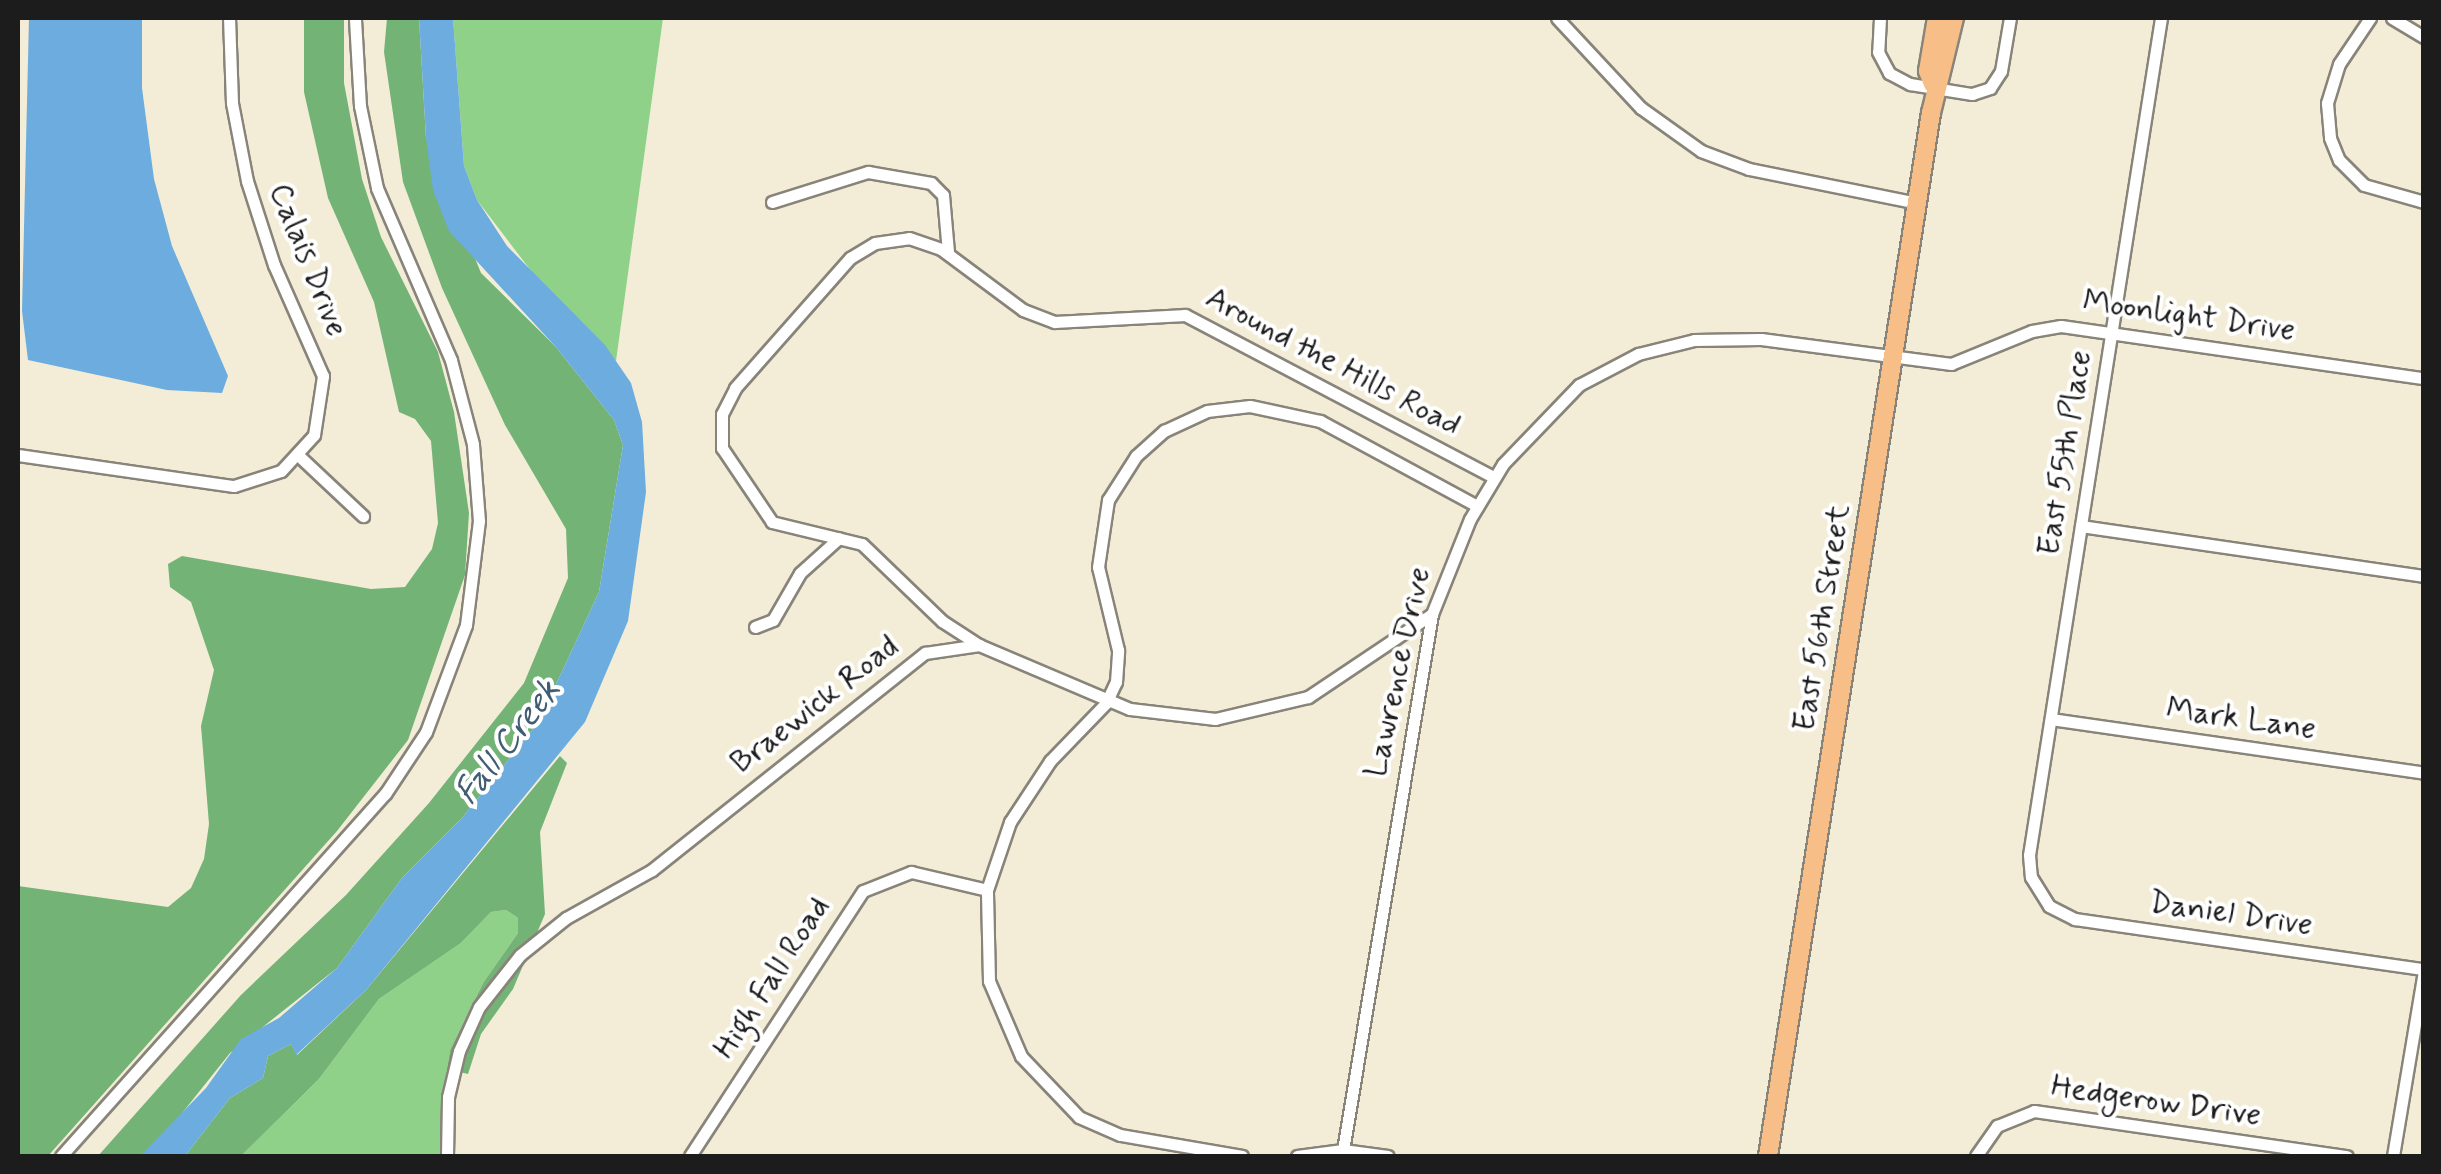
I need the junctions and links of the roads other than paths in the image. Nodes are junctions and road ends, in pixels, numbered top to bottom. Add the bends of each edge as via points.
1 (229, 18) edge
2 (356, 18) edge
3 (1557, 18) edge
4 (1880, 18) edge
5 (1936, 18) edge
6 (1954, 18) edge
7 (2010, 18) edge
8 (2160, 18) edge
9 (2370, 18) edge
10 (2392, 18) edge
11 (2424, 37) edge
12 (1935, 90) junction
13 (772, 202) dead end
14 (2424, 202) edge
15 (1918, 203) junction
16 (948, 252) junction
17 (2111, 332) junction
18 (1893, 359) junction
19 (2424, 378) edge
20 (18, 455) edge
21 (299, 456) junction
22 (1494, 478) junction
23 (1477, 506) junction
24 (364, 516) dead end
25 (2081, 526) junction
26 (840, 538) junction
27 (2424, 576) edge
28 (1432, 614) junction
29 (755, 627) dead end
30 (979, 645) junction
31 (1107, 700) junction
32 (2051, 719) junction
33 (2424, 772) edge
34 (988, 890) junction
35 (2040, 895) joint
36 (2424, 969) edge
37 (1342, 1153) edge
38 (61, 1156) edge
39 (448, 1156) edge
40 (690, 1156) edge
41 (1242, 1156) edge
42 (1297, 1156) edge
43 (1388, 1156) edge
44 (1768, 1156) edge
45 (1976, 1156) edge
46 (2346, 1156) edge
47 (2394, 1156) edge

1 - 21 street, Calais Drive via 234,114 255,213 324,376 322,415
2 - 38 street via 358,95 377,188 451,360 473,444 478,521 466,625 446,689 396,779
3 - 15 street via 1648,114 1702,151 1744,167
4 - 12 street via 1878,51 1897,78
5 - 12 main road, East 56th Street via 1928,71
6 - 12 main road, East 56th Street
7 - 12 street via 2001,72 1990,88 1972,94
8 - 17 street, East 55th Place
9 - 14 street via 2333,81 2330,138 2342,164 2364,185
10 - 11 street
12 - 15 main road, East 56th Street
13 - 16 street via 872,172 931,183 944,195
15 - 18 main road, East 56th Street
16 - 22 street, Around the Hills Road via 1045,320 1083,325 1160,312 1185,315
16 - 26 street, Around the Hills Road via 899,238 858,252 725,405 719,434 725,457 767,518 786,529
17 - 18 street, Moonlight Drive via 2046,327 1965,362
17 - 19 street, Moonlight Drive
17 - 25 street, East 55th Place
18 - 22 street, Lawrence Drive via 1747,338 1652,350 1564,397
18 - 44 main road, East 56th Street
20 - 21 street via 228,486 268,479
21 - 24 street
22 - 23 street, Lawrence Drive
23 - 28 street, Lawrence Drive
23 - 31 street via 1302,414 1244,406 1185,419 1136,456 1102,518 1098,567 1118,659
25 - 27 street
25 - 32 street, East 55th Place
26 - 29 street via 800,573 774,620
26 - 30 street, Around the Hills Road via 869,548 942,621
28 - 31 street via 1330,685 1262,712 1177,718
28 - 37 street, Lawrence Drive
30 - 31 street
30 - 39 street, Braewick Road via 938,648 912,660 652,870 566,918 520,954 479,1008 459,1051 448,1097
31 - 34 street via 1024,796
32 - 33 street, Mark Lane
32 - 35 street, East 55th Place via 2030,854
34 - 40 street, High Fall Road via 910,872 863,892
34 - 41 street via 984,942 992,990 1014,1044 1049,1091 1105,1130
35 - 36 street, Daniel Drive via 2075,919
36 - 47 street
37 - 42 street
37 - 43 street
45 - 46 street, Hedgerow Drive via 1997,1126 2034,1112

